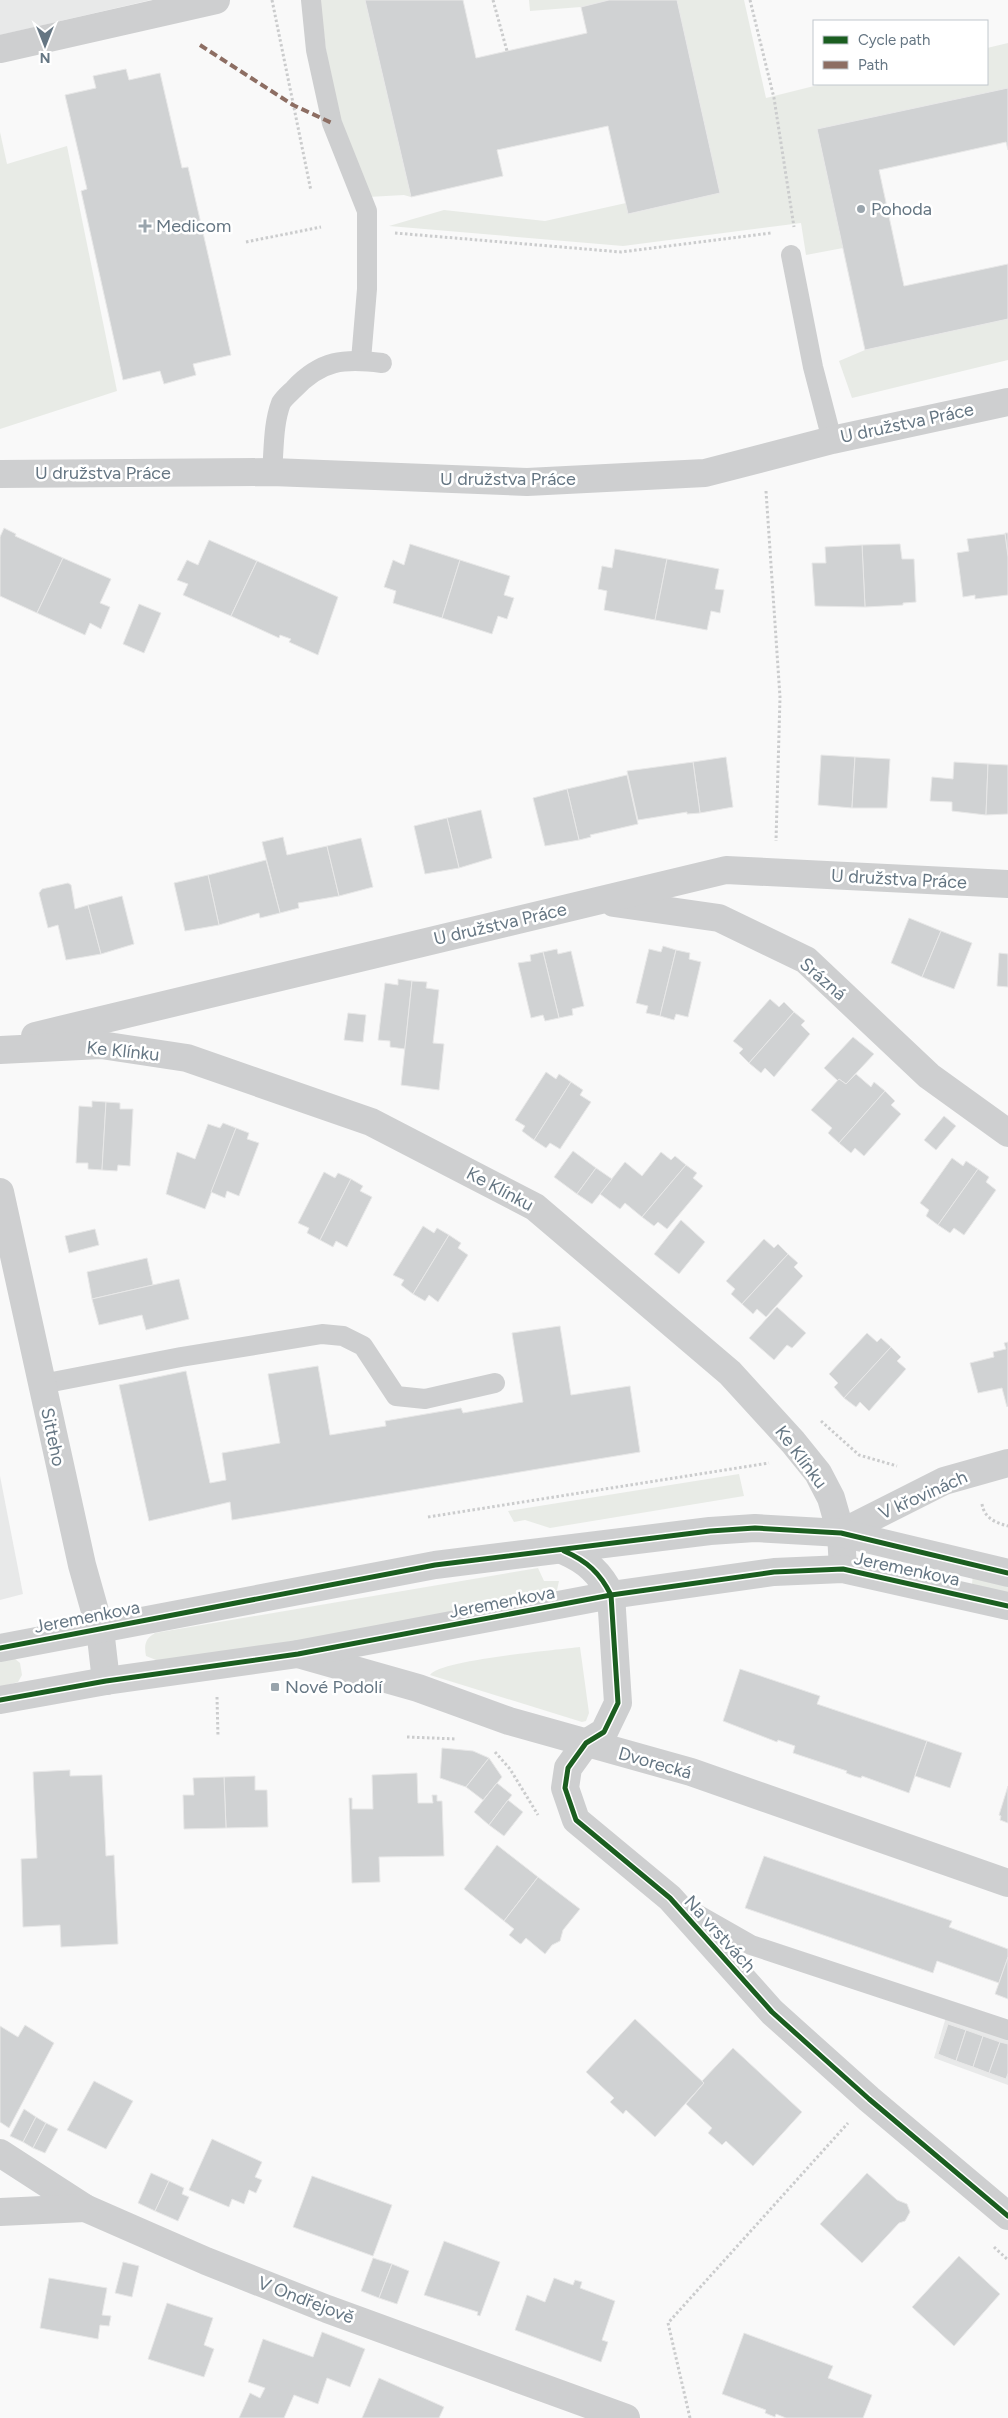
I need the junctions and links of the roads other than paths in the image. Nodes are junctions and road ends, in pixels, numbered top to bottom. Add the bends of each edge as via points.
1 (216, 0) edge
2 (311, 0) edge
3 (0, 49) edge
4 (791, 255) road end
5 (361, 360) junction
6 (382, 363) dead end
7 (1008, 402) edge
8 (832, 440) junction
9 (272, 472) junction
10 (0, 474) edge
11 (1008, 884) edge
12 (600, 900) junction
13 (0, 1044) edge
14 (0, 1050) edge
15 (1008, 1133) edge
16 (0, 1192) edge
17 (495, 1383) dead end
18 (42, 1384) junction
19 (996, 1466) edge
20 (841, 1533) junction
21 (564, 1551) junction
22 (843, 1569) junction
23 (1008, 1573) edge
24 (611, 1595) junction
25 (1008, 1606) edge
26 (100, 1629) junction
27 (0, 1648) edge
28 (298, 1654) junction
29 (106, 1681) junction
30 (0, 1700) edge
31 (586, 1743) junction
32 (1008, 1883) edge
33 (670, 1898) junction
34 (1008, 2030) edge
35 (0, 2153) edge
36 (85, 2208) junction
37 (0, 2212) edge
38 (1008, 2216) edge
39 (626, 2418) edge

1 - 3 street
2 - 5 lane via 316,50 332,123 367,211 367,289
4 - 8 lane via 813,367
5 - 6 lane
5 - 9 lane via 326,364 302,380 282,402
7 - 8 street, U družstva Práce
8 - 9 street, U družstva Práce via 705,473 527,482
9 - 10 street, U družstva Práce
11 - 12 street, U družstva Práce via 726,870
12 - 13 street, U družstva Práce
12 - 15 street, Srázná via 719,918 806,960 929,1076
14 - 20 street, Ke Klínku via 101,1045 187,1058 372,1122 535,1207 730,1373 818,1473 831,1498
16 - 18 street, Sitteho
17 - 18 lane via 425,1399 396,1396 363,1346 343,1336 322,1334
18 - 26 street, Sitteho via 82,1565
19 - 20 street, V křovinách via 944,1482
20 - 21 street, Jeremenkova via 737,1530
20 - 22 street, Ke Klínku
20 - 23 street, Jeremenkova
21 - 24 street, Na vrstvách via 593,1567
21 - 26 street, Jeremenkova via 435,1565
22 - 24 street, Jeremenkova via 774,1572
22 - 25 street, Jeremenkova
24 - 28 street, Jeremenkova
24 - 31 street, Na vrstvách via 618,1703 604,1732
26 - 27 street, Jeremenkova
26 - 29 street, Sitteho
28 - 29 street, Jeremenkova
28 - 31 street, Dvorecká via 418,1688
29 - 30 street, Jeremenkova
31 - 32 street, Dvorecká via 691,1772
31 - 33 street, Na vrstvách via 568,1768 565,1788 576,1820
33 - 34 lane via 751,1945
33 - 38 street, Na vrstvách via 772,2012
35 - 36 street, V Ondřejově
36 - 37 street
36 - 39 street, V Ondřejově via 327,2309

